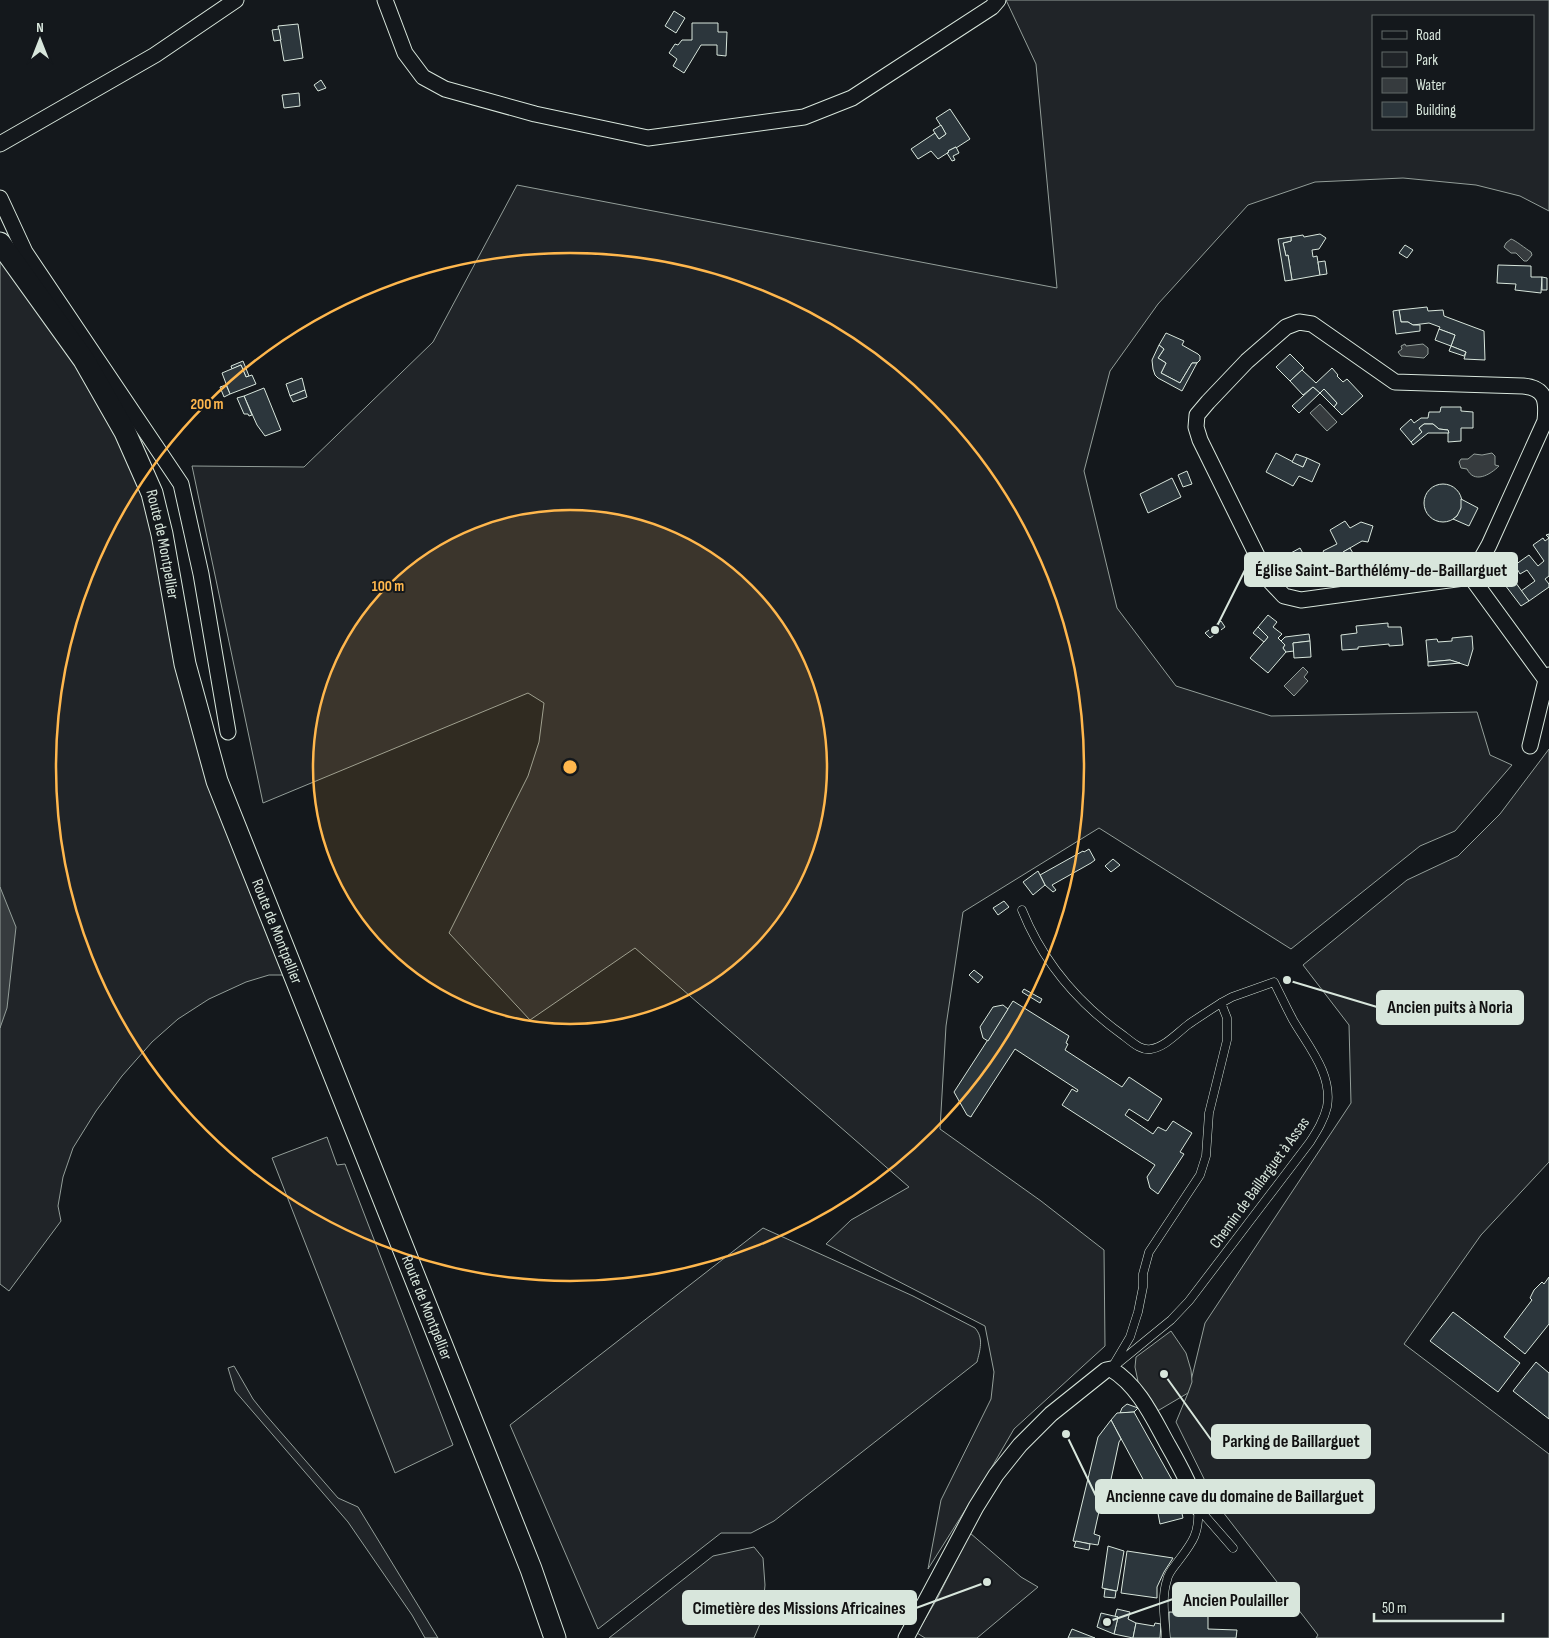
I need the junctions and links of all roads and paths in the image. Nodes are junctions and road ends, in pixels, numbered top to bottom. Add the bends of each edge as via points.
1 (236, 0) edge
2 (385, 0) edge
3 (998, 0) edge
4 (0, 144) edge
5 (0, 198) edge
6 (0, 243) edge
7 (1471, 577) junction
8 (1548, 677) edge
9 (228, 732) dead end
10 (1530, 746) dead end
11 (1022, 910) dead end
12 (1221, 1003) junction
13 (1111, 1369) junction
14 (1198, 1508) junction
15 (1233, 1548) dead end
16 (553, 1636) edge
17 (906, 1638) edge
18 (1166, 1638) edge

1 - 4 street via 155,56
2 - 3 street via 405,54 423,77 445,89 535,114 648,138 804,117 828,108 852,98
5 - 9 street via 25,252 181,484 203,584
6 - 16 main road, Route de Montpellier via 84,360 125,432 152,493 185,664 217,781 531,1569
7 - 7 street via 1489,545 1545,421 1543,395 1533,387 1395,382 1312,324 1299,322 1286,327 1247,361 1197,415 1200,440 1269,580 1284,596 1310,600
7 - 8 street
8 - 10 street
11 - 12 lane via 1039,945 1061,978 1108,1025 1142,1048 1149,1050 1161,1046
12 - 13 lane via 1227,1018 1227,1040 1209,1113 1206,1156 1200,1175 1150,1252 1130,1337
12 - 13 lane, Chemin de Baillarguet à Assas via 1274,982 1317,1059 1326,1081 1327,1106 1310,1142 1190,1301 1172,1320
13 - 14 street via 1128,1383 1150,1411
13 - 17 street via 1064,1402 996,1475
14 - 15 lane
14 - 18 lane via 1196,1535 1167,1580 1164,1594

